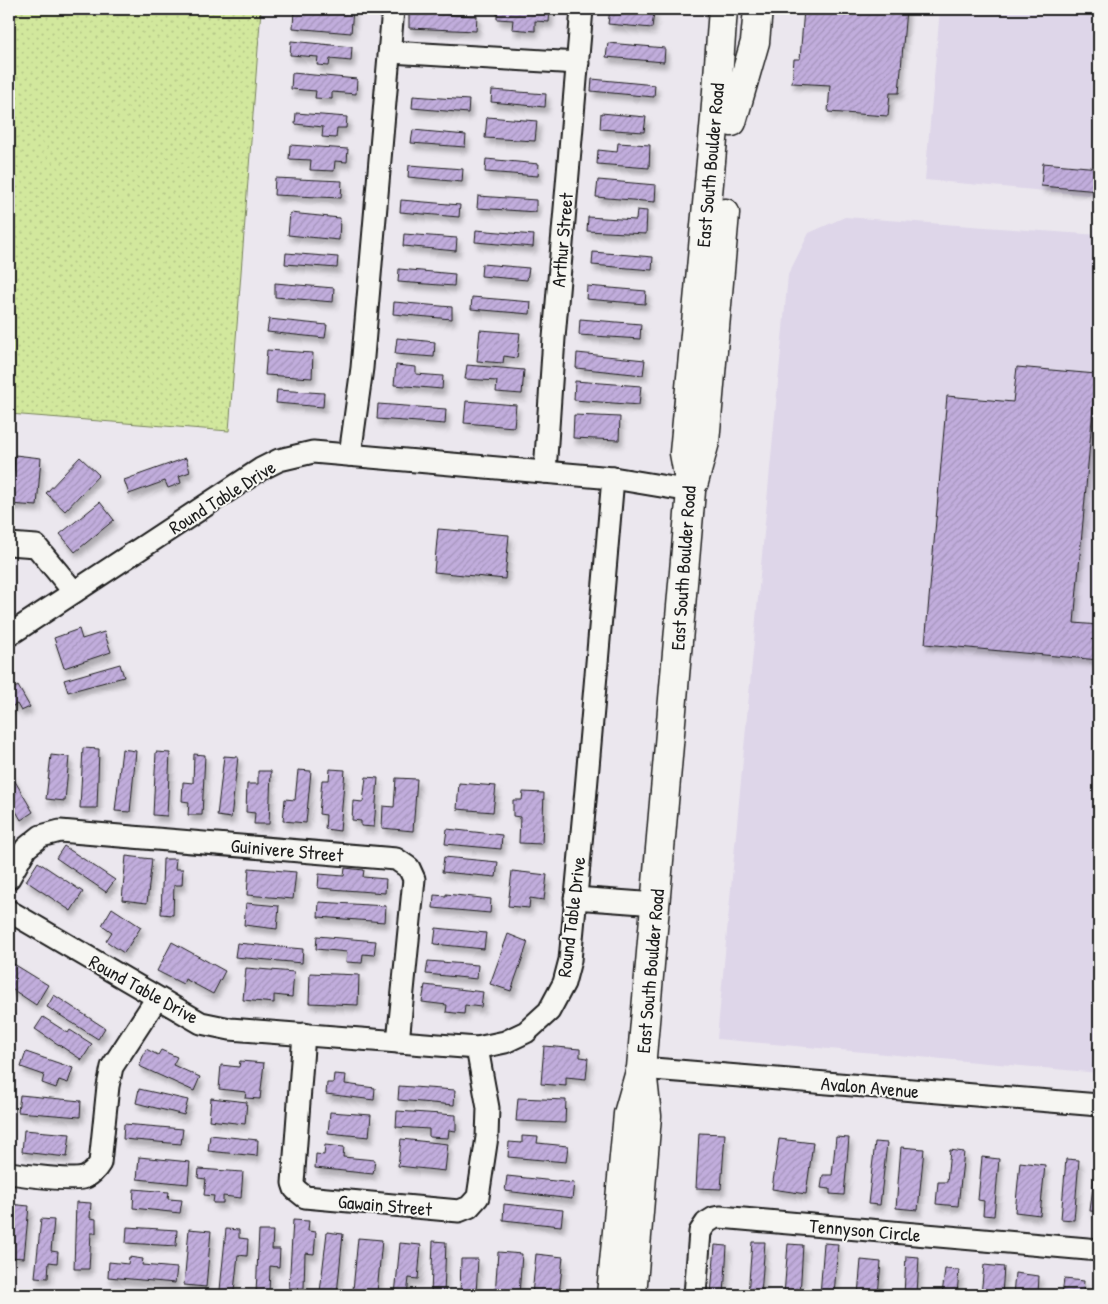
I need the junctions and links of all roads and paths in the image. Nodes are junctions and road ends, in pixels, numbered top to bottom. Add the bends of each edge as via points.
1 (394, 9) edge
2 (582, 9) edge
3 (723, 9) edge
4 (742, 9) edge
5 (758, 9) edge
6 (390, 52) junction
7 (578, 63) junction
8 (732, 122) junction
9 (350, 455) junction
10 (544, 472) junction
11 (613, 478) junction
12 (692, 491) junction
13 (9, 544) edge
14 (74, 592) junction
15 (9, 635) edge
16 (9, 878) edge
17 (576, 898) junction
18 (656, 904) junction
19 (9, 911) edge
20 (157, 998) junction
21 (304, 1034) junction
22 (398, 1042) junction
23 (477, 1048) junction
24 (641, 1068) junction
25 (1099, 1105) edge
26 (9, 1173) edge
27 (1099, 1250) edge
28 (611, 1295) edge
29 (632, 1295) edge
30 (695, 1295) edge

1 - 6 street
2 - 7 street, Arthur Street
3 - 12 main road, East South Boulder Road via 684,453
4 - 8 main road, East South Boulder Road
5 - 8 main road, East South Boulder Road via 755,42
6 - 7 street
6 - 9 street via 362,368
7 - 10 street, Arthur Street
8 - 12 main road via 705,442
9 - 10 street, Round Table Drive
9 - 14 street, Round Table Drive via 313,452 279,460
10 - 11 street, Round Table Drive
11 - 12 street, Round Table Drive
11 - 17 street, Round Table Drive
12 - 18 main road, East South Boulder Road
13 - 14 street via 36,546
14 - 15 street, Round Table Drive
16 - 22 street, Guinivere Street via 26,848 41,836 60,831 396,859 409,868 414,880
17 - 18 street
17 - 23 street, Round Table Drive via 570,960 564,983 549,1011 526,1032 505,1042
18 - 24 main road, East South Boulder Road
19 - 20 street, Round Table Drive
20 - 21 street, Round Table Drive via 201,1023 230,1029
20 - 26 street via 112,1067 97,1168 86,1178 74,1179
21 - 22 street, Round Table Drive
21 - 23 street, Gawain Street via 292,1183 295,1189 304,1197 459,1211 469,1208 478,1197 487,1137 488,1108
22 - 23 street, Round Table Drive
24 - 25 street, Avalon Avenue
24 - 28 main road, East South Boulder Road via 628,1114
24 - 29 main road, East South Boulder Road via 648,1116
27 - 30 street, Tennyson Circle via 720,1217 706,1223 700,1232

